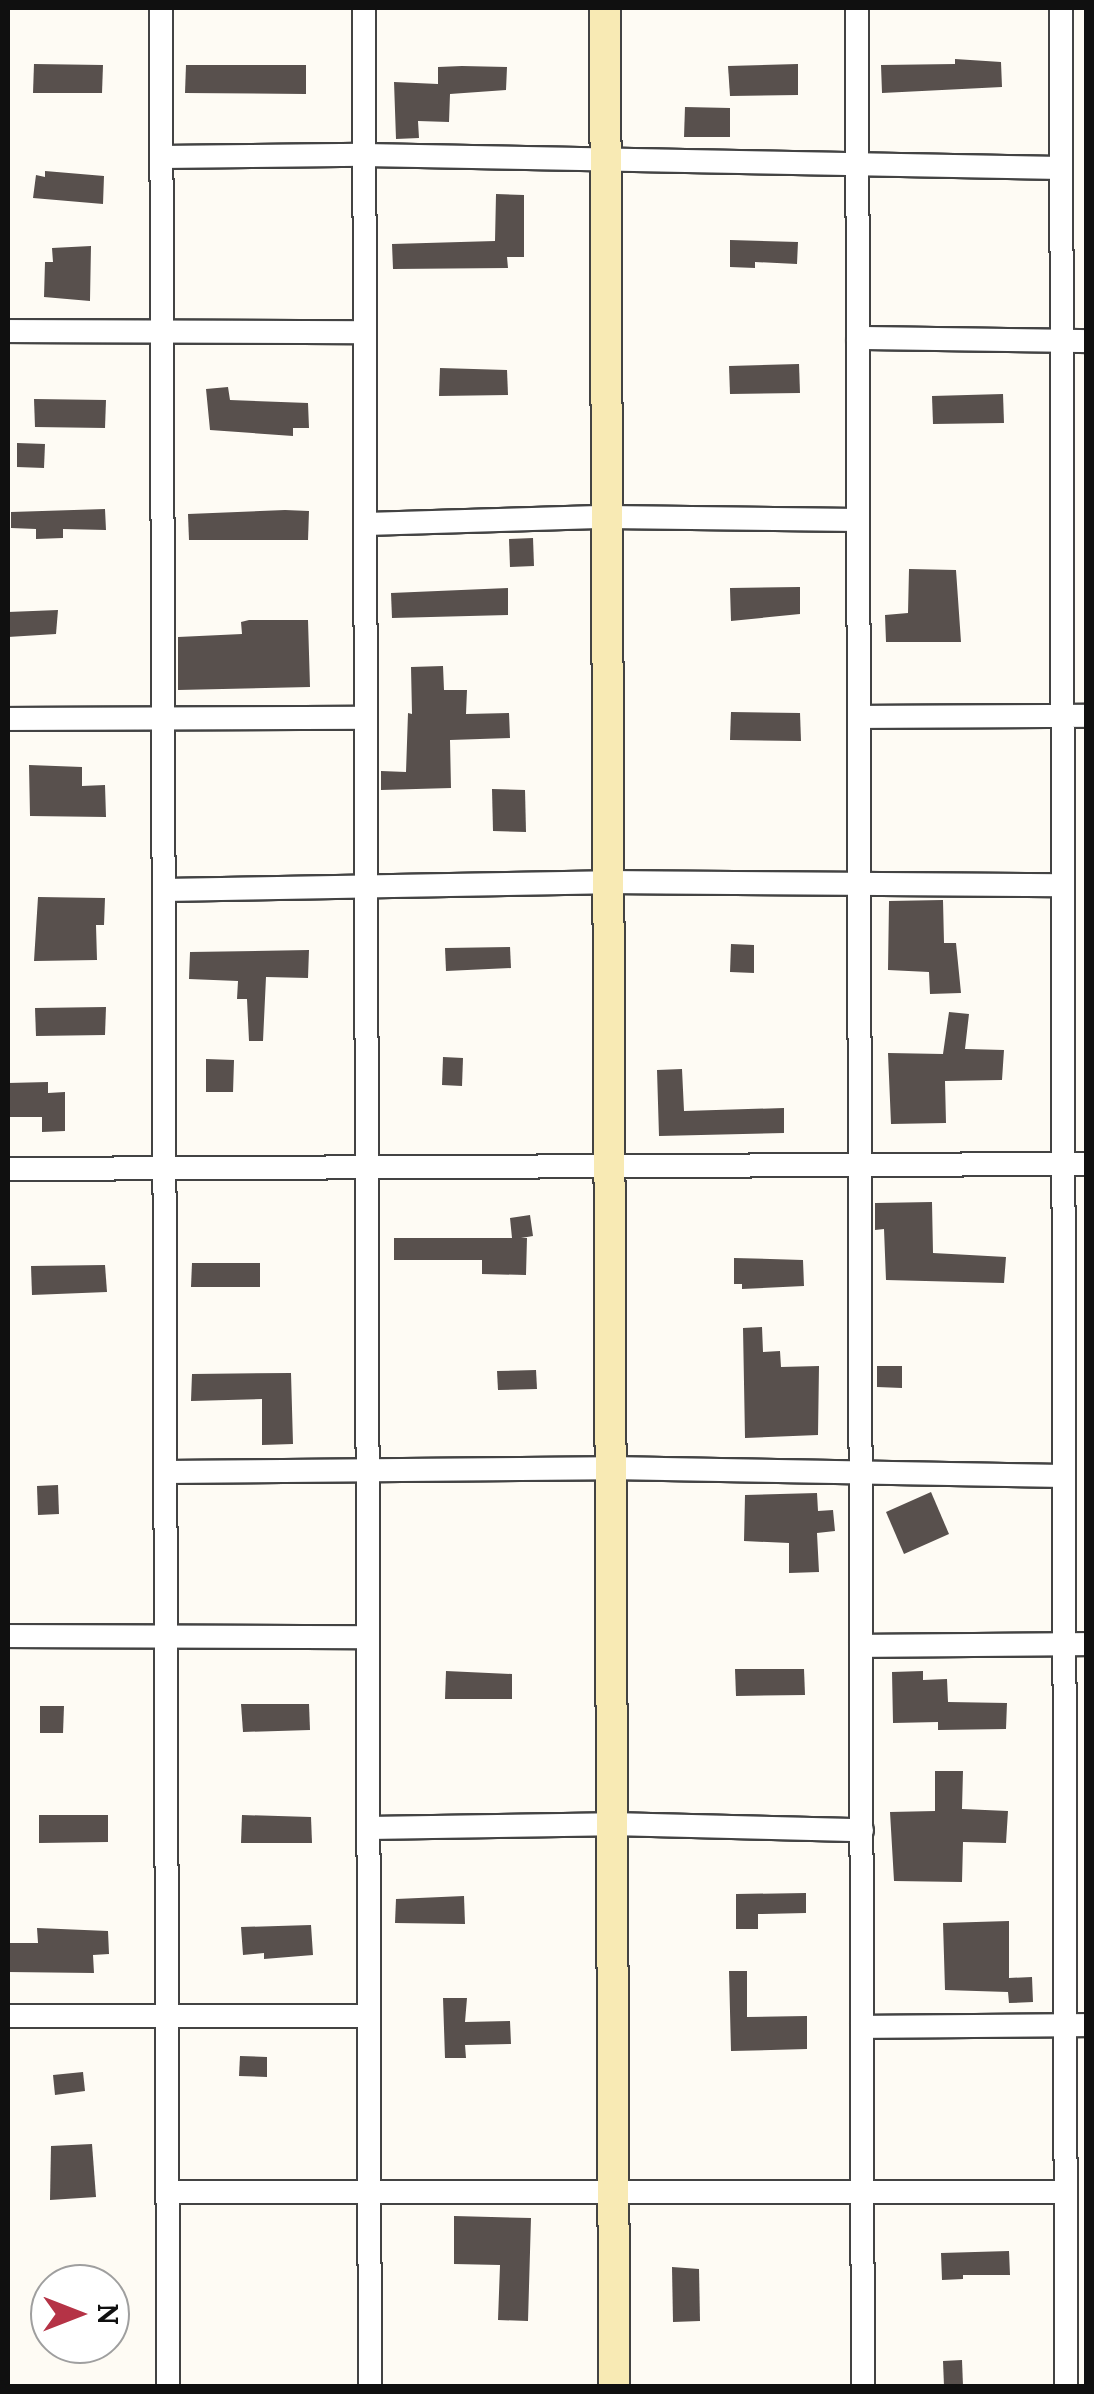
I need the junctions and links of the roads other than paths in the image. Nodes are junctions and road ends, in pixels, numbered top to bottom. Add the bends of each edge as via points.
1 (161, 8) edge
2 (364, 8) edge
3 (605, 8) edge
4 (856, 8) edge
5 (1061, 8) edge
6 (364, 155) junction
7 (161, 157) junction
8 (605, 159) junction
9 (857, 165) junction
10 (1062, 168) junction
11 (8, 331) edge
12 (162, 331) junction
13 (365, 332) junction
14 (858, 338) junction
15 (1062, 341) junction
16 (1086, 341) edge
17 (608, 517) junction
18 (858, 520) junction
19 (366, 524) junction
20 (1075, 716) edge
21 (859, 717) junction
22 (366, 718) junction
23 (8, 719) edge
24 (163, 719) junction
25 (608, 882) junction
26 (859, 884) junction
27 (366, 886) junction
28 (1063, 886) junction
29 (164, 890) junction
30 (860, 1164) junction
31 (1075, 1164) edge
32 (606, 1165) junction
33 (8, 1169) edge
34 (164, 1169) junction
35 (367, 1169) junction
36 (609, 1468) junction
37 (368, 1470) junction
38 (165, 1472) junction
39 (861, 1472) junction
40 (1064, 1476) junction
41 (8, 1636) edge
42 (166, 1636) junction
43 (368, 1637) junction
44 (1076, 1644) edge
45 (861, 1646) junction
46 (612, 1824) junction
47 (368, 1828) junction
48 (862, 1830) junction
49 (8, 2016) edge
50 (167, 2016) junction
51 (369, 2016) junction
52 (1076, 2025) edge
53 (862, 2027) junction
54 (168, 2192) junction
55 (369, 2192) junction
56 (614, 2192) junction
57 (863, 2192) junction
58 (1066, 2192) junction
59 (168, 2386) edge
60 (370, 2386) edge
61 (614, 2386) edge
62 (863, 2386) edge
63 (1066, 2386) edge

1 - 7 street
2 - 6 street
3 - 8 street
4 - 9 street
5 - 10 street
6 - 7 street
6 - 8 street
6 - 13 street
7 - 12 street
8 - 9 street
8 - 17 street
9 - 10 street
9 - 14 street
10 - 15 street
11 - 12 street
12 - 13 street
12 - 24 street
13 - 19 street
14 - 15 street
14 - 18 street
15 - 16 street
15 - 20 street
17 - 18 street
17 - 19 street
17 - 25 street
18 - 21 street
19 - 22 street
20 - 21 street
20 - 28 street
21 - 26 street
22 - 24 street
22 - 27 street
23 - 24 street
24 - 29 street
25 - 26 street
25 - 27 street
25 - 32 street
26 - 28 street
26 - 30 street
27 - 29 street
27 - 35 street
28 - 31 street
29 - 34 street
30 - 31 street
30 - 32 street
30 - 39 street
31 - 40 street
32 - 35 street
32 - 36 street
33 - 34 street
34 - 35 street
34 - 38 street
35 - 37 street
36 - 37 street
36 - 39 street
36 - 46 street
37 - 38 street
37 - 43 street
38 - 42 street
39 - 40 street
39 - 45 street
40 - 44 street
41 - 42 street
42 - 43 street
42 - 50 street
43 - 47 street
44 - 45 street
44 - 52 street
45 - 48 street
46 - 47 street
46 - 48 street
46 - 56 street
47 - 51 street
48 - 53 street
49 - 50 street
50 - 51 street
50 - 54 street
51 - 55 street
52 - 53 street
52 - 58 street
53 - 57 street
54 - 55 street
54 - 59 street
55 - 56 street
55 - 60 street
56 - 57 street
56 - 61 street
57 - 58 street
57 - 62 street
58 - 63 street

